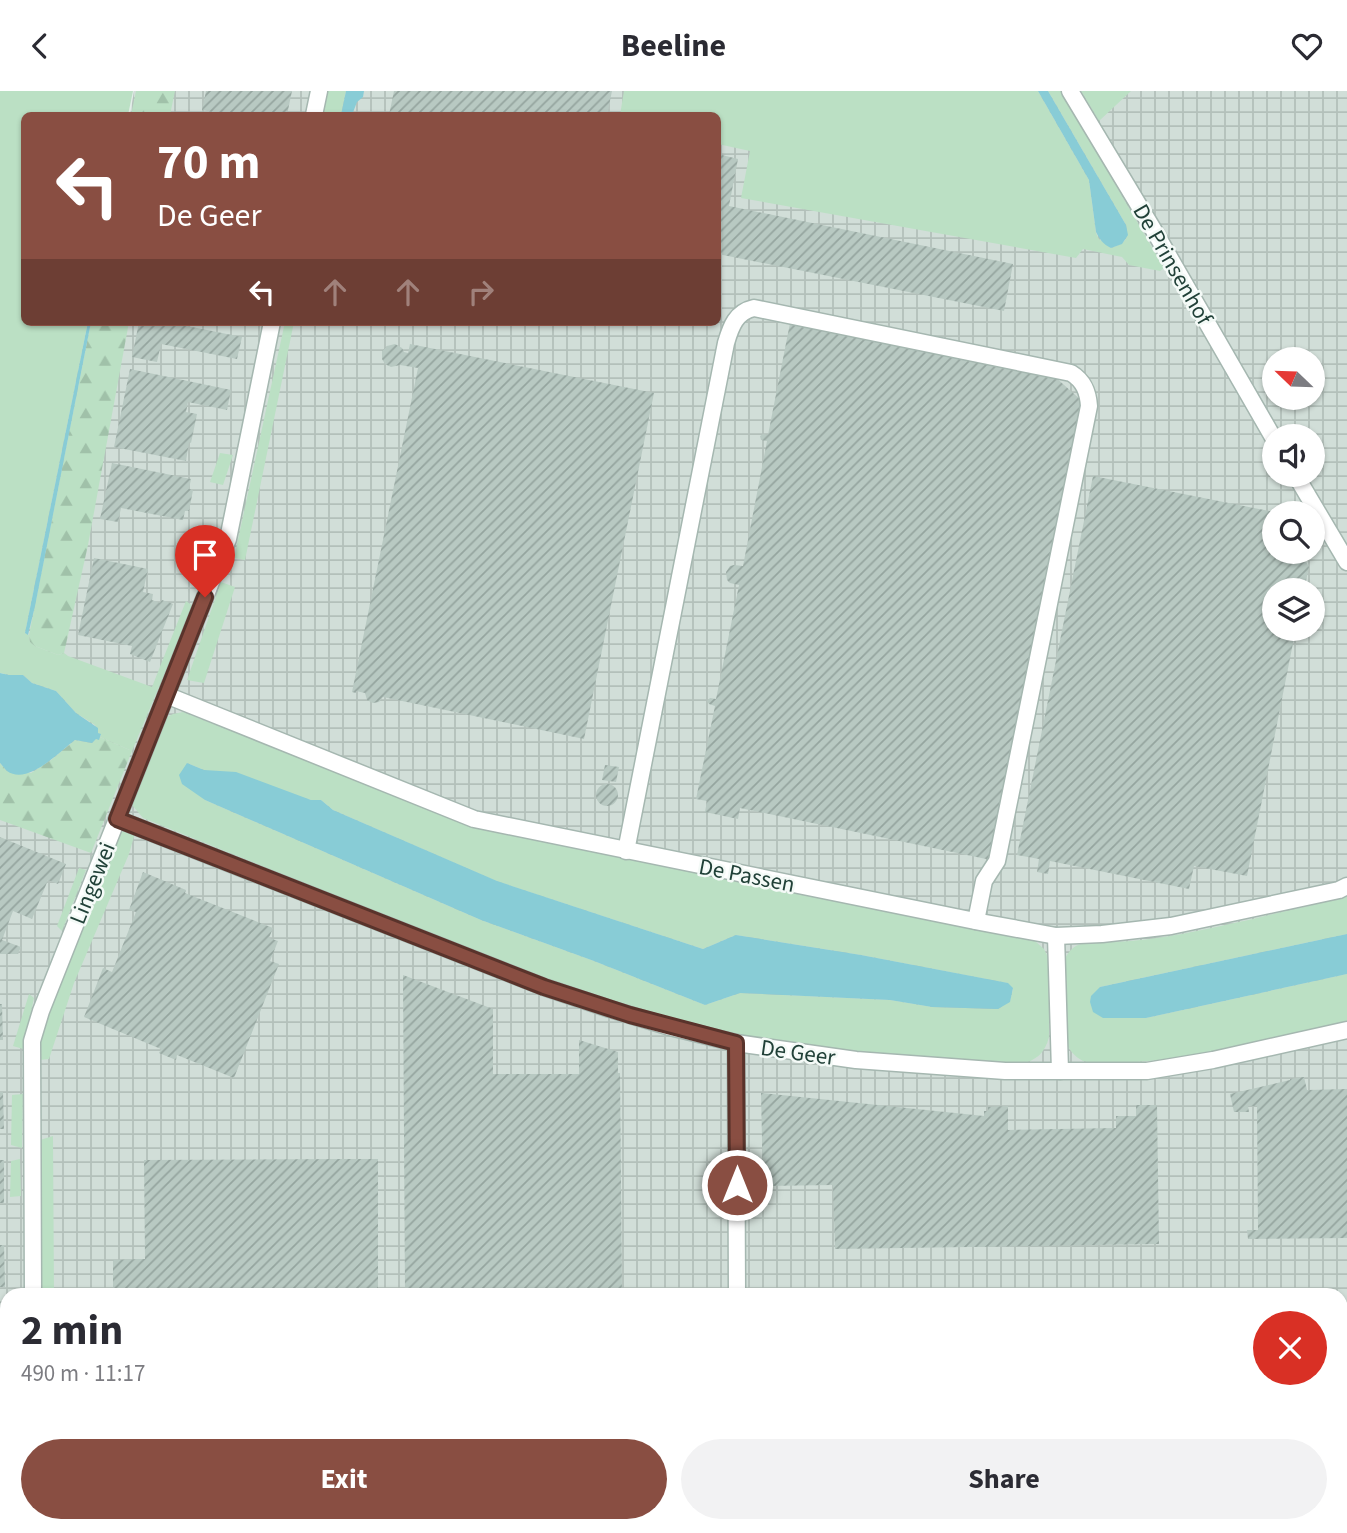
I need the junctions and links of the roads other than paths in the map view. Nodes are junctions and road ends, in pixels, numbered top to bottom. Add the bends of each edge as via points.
1 (319, 91) edge
2 (1070, 91) edge
3 (315, 112) edge
4 (271, 326) edge
5 (1265, 424) edge
6 (1303, 487) edge
7 (1347, 562) edge
8 (166, 695) junction
9 (117, 819) junction
10 (626, 851) junction
11 (1347, 886) edge
12 (976, 921) junction
13 (1056, 936) junction
14 (1347, 1030) edge
15 (736, 1043) junction
16 (1060, 1071) junction
17 (33, 1288) edge
18 (737, 1288) edge

1 - 3 street
2 - 5 street, De Prinsenhof
4 - 8 street, Lingewei via 229,538
6 - 7 street
8 - 9 street, Lingewei
8 - 10 street, De Passen via 474,819
9 - 15 street, De Geer via 544,987
9 - 17 street, Lingewei via 32,1041
10 - 12 street, De Passen
10 - 12 street via 726,343 740,313 754,307 1071,373 1086,388 1089,406 997,861 984,881
11 - 13 street, De Passen via 1171,926
12 - 13 street, De Passen
13 - 16 street
14 - 16 street, De Geer via 1147,1071
15 - 16 street, De Geer via 856,1060
15 - 18 street

